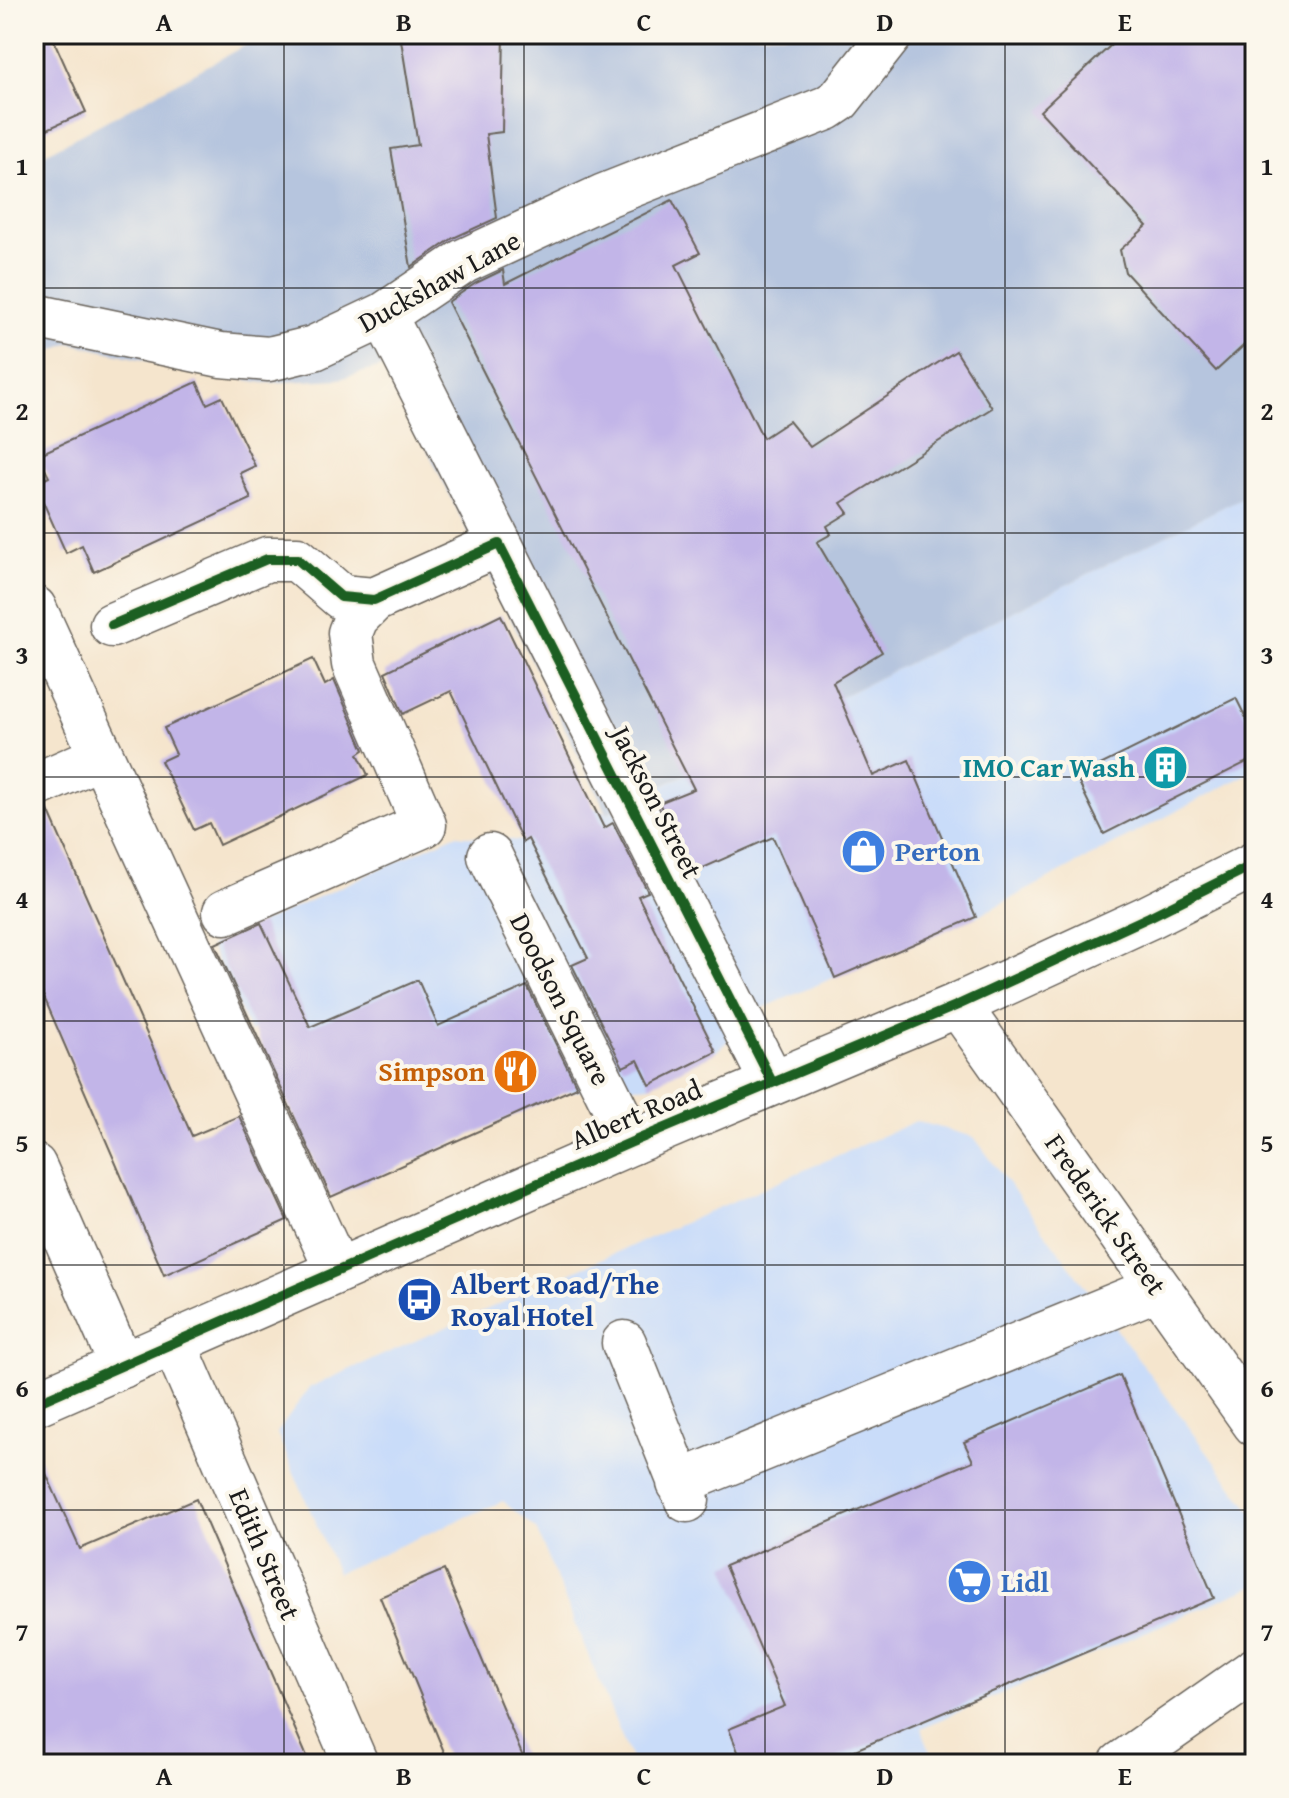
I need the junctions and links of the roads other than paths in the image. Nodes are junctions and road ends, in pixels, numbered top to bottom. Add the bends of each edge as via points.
1 (891, 34) edge
2 (384, 315) junction
3 (34, 316) edge
4 (499, 544) junction
5 (374, 600) junction
6 (34, 608) edge
7 (112, 625) dead end
8 (100, 757) junction
9 (34, 786) edge
10 (490, 856) dead end
11 (1255, 864) edge
12 (225, 912) dead end
13 (958, 1005) junction
14 (772, 1082) junction
15 (632, 1142) junction
16 (34, 1166) edge
17 (337, 1270) junction
18 (1158, 1288) junction
19 (174, 1343) junction
20 (624, 1343) dead end
21 (122, 1366) junction
22 (34, 1404) edge
23 (1255, 1424) edge
24 (1255, 1670) edge
25 (356, 1764) edge
26 (1121, 1764) edge

1 - 2 street, Duckshaw Lane via 827,108 604,196 478,255
2 - 3 street, Duckshaw Lane via 314,348 269,359 221,355
2 - 4 street, Jackson Street
4 - 5 street
4 - 14 street, Jackson Street
5 - 7 street via 341,597 297,559 267,559
5 - 12 street via 350,633 354,664 424,825
6 - 8 street
8 - 9 street
8 - 17 street
10 - 15 street, Doodson Square
11 - 13 street, Albert Road
13 - 14 street, Albert Road
13 - 18 street, Frederick Street
14 - 15 street, Albert Road
15 - 17 street, Albert Road
16 - 21 street
17 - 19 street, Albert Road
18 - 20 street via 683,1492
18 - 23 street, Frederick Street
19 - 21 street, Albert Road
19 - 25 street, Edith Street
21 - 22 street, Albert Road
24 - 26 street

